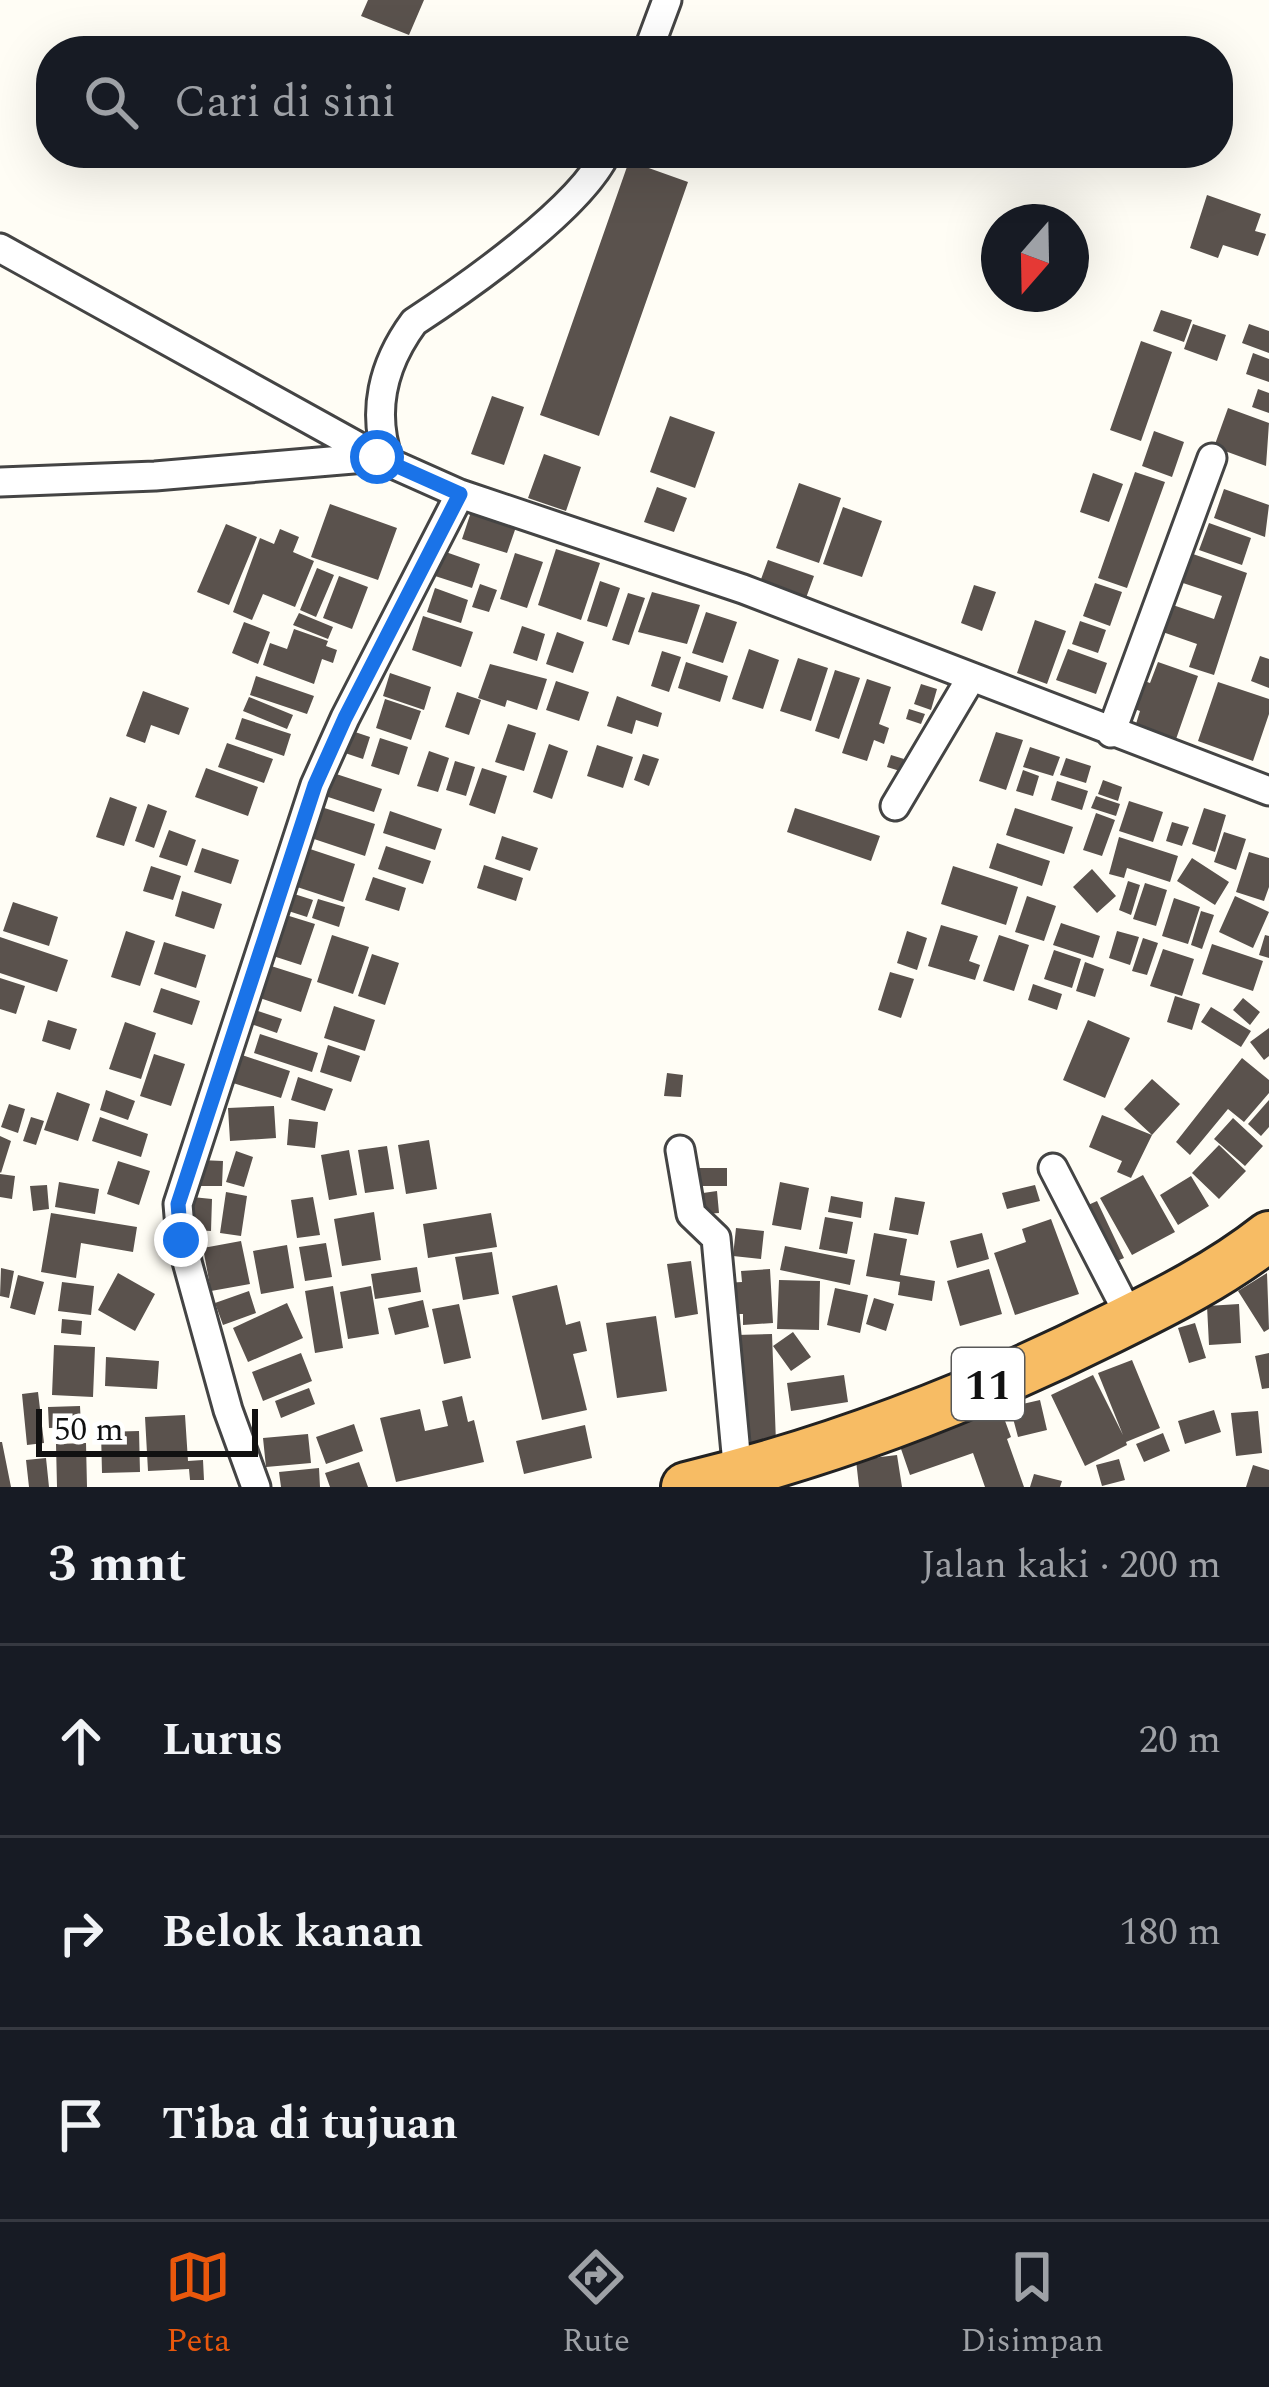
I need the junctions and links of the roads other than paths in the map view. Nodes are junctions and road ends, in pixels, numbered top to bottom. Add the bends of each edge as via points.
1 (667, 0) edge
2 (654, 36) edge
3 (597, 168) edge
4 (0, 248) edge
5 (1212, 458) dead end
6 (383, 459) junction
7 (0, 482) edge
8 (460, 494) junction
9 (970, 678) junction
10 (1111, 733) junction
11 (1269, 791) edge
12 (895, 806) dead end
13 (680, 1150) dead end
14 (1053, 1168) dead end
15 (1269, 1236) edge
16 (1131, 1319) junction
17 (737, 1475) junction
18 (256, 1487) edge
19 (686, 1487) edge

1 - 2 street
3 - 6 street via 526,239 414,322 383,385
4 - 6 street
5 - 10 street
6 - 7 street
6 - 8 street
8 - 9 street via 743,589
8 - 18 street via 315,785 178,1204 181,1240
9 - 10 street
9 - 12 street
10 - 11 street
13 - 17 street via 691,1214 716,1238
14 - 16 street
15 - 16 highway, 11
16 - 17 highway, 11 via 1045,1362
17 - 19 highway, 11

